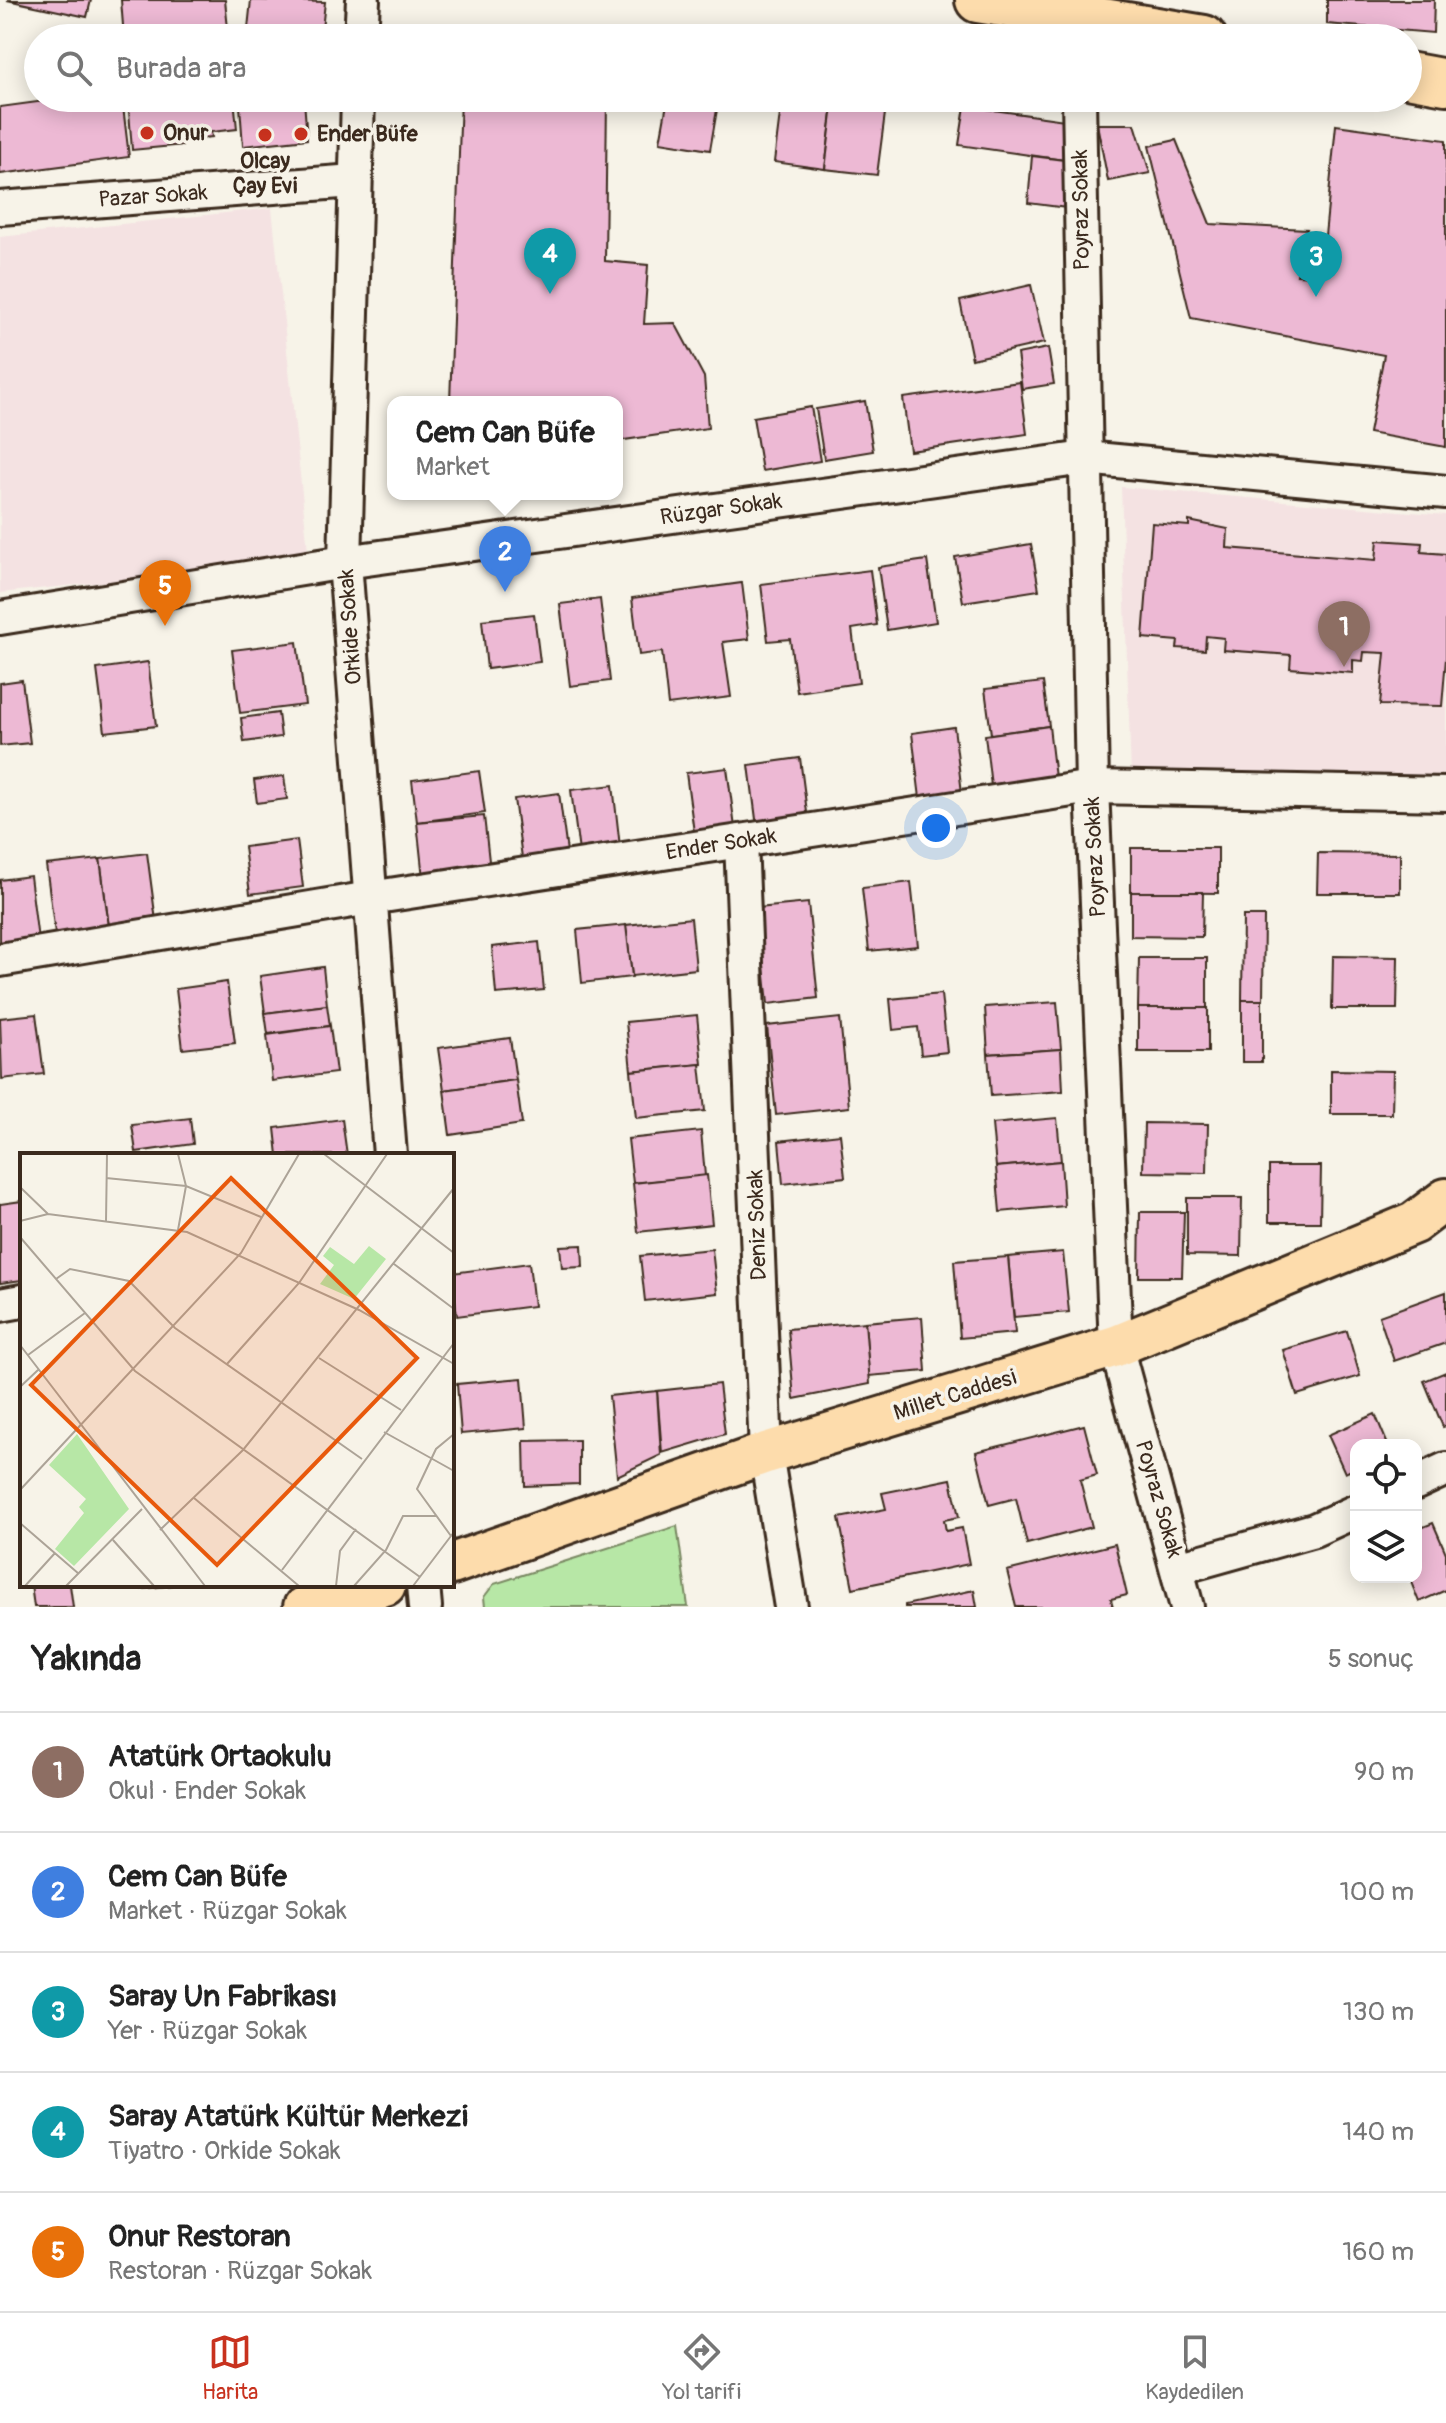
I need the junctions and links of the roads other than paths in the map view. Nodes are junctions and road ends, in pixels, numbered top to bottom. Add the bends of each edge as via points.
1 (363, 0) edge
2 (978, 0) edge
3 (1079, 18) edge
4 (362, 24) edge
5 (1116, 24) edge
6 (1422, 78) edge
7 (1446, 82) edge
8 (357, 112) edge
9 (1079, 112) edge
10 (354, 181) junction
11 (0, 208) edge
12 (1085, 458) junction
13 (1446, 492) edge
14 (345, 562) junction
15 (0, 618) edge
16 (1092, 787) junction
17 (1446, 794) edge
18 (741, 841) junction
19 (370, 898) junction
20 (0, 960) edge
21 (390, 1153) edge
22 (1446, 1199) edge
23 (20, 1301) edge
24 (0, 1305) edge
25 (1116, 1346) junction
26 (766, 1453) junction
27 (1446, 1469) edge
28 (1422, 1480) edge
29 (1350, 1514) edge
30 (454, 1563) edge
31 (1178, 1568) junction
32 (378, 1587) edge
33 (423, 1587) edge
34 (304, 1607) edge
35 (425, 1607) edge
36 (791, 1607) edge
37 (1187, 1607) edge

1 - 4 street
2 - 3 highway
3 - 5 highway
6 - 7 highway
8 - 10 street, Orkide Sokak
9 - 12 street, Poyraz Sokak
10 - 11 street, Pazar Sokak
10 - 14 street, Orkide Sokak
12 - 13 street, Rüzgar Sokak
12 - 14 street, Rüzgar Sokak
12 - 16 street, Poyraz Sokak
14 - 15 street, Rüzgar Sokak
14 - 19 street, Orkide Sokak
16 - 17 street, Ender Sokak
16 - 18 street, Ender Sokak
16 - 25 street, Poyraz Sokak
18 - 19 street, Ender Sokak
18 - 26 street, Deniz Sokak
19 - 20 street, Ender Sokak
19 - 21 street, Orkide Sokak
22 - 25 main road, Millet Caddesi via 1414,1223
23 - 24 street
25 - 26 main road, Millet Caddesi
25 - 31 street, Poyraz Sokak
26 - 30 main road, Millet Caddesi
26 - 36 street, Deniz Sokak
27 - 28 street
29 - 31 street via 1314,1530
31 - 37 street, Poyraz Sokak
32 - 34 main road
33 - 35 street

